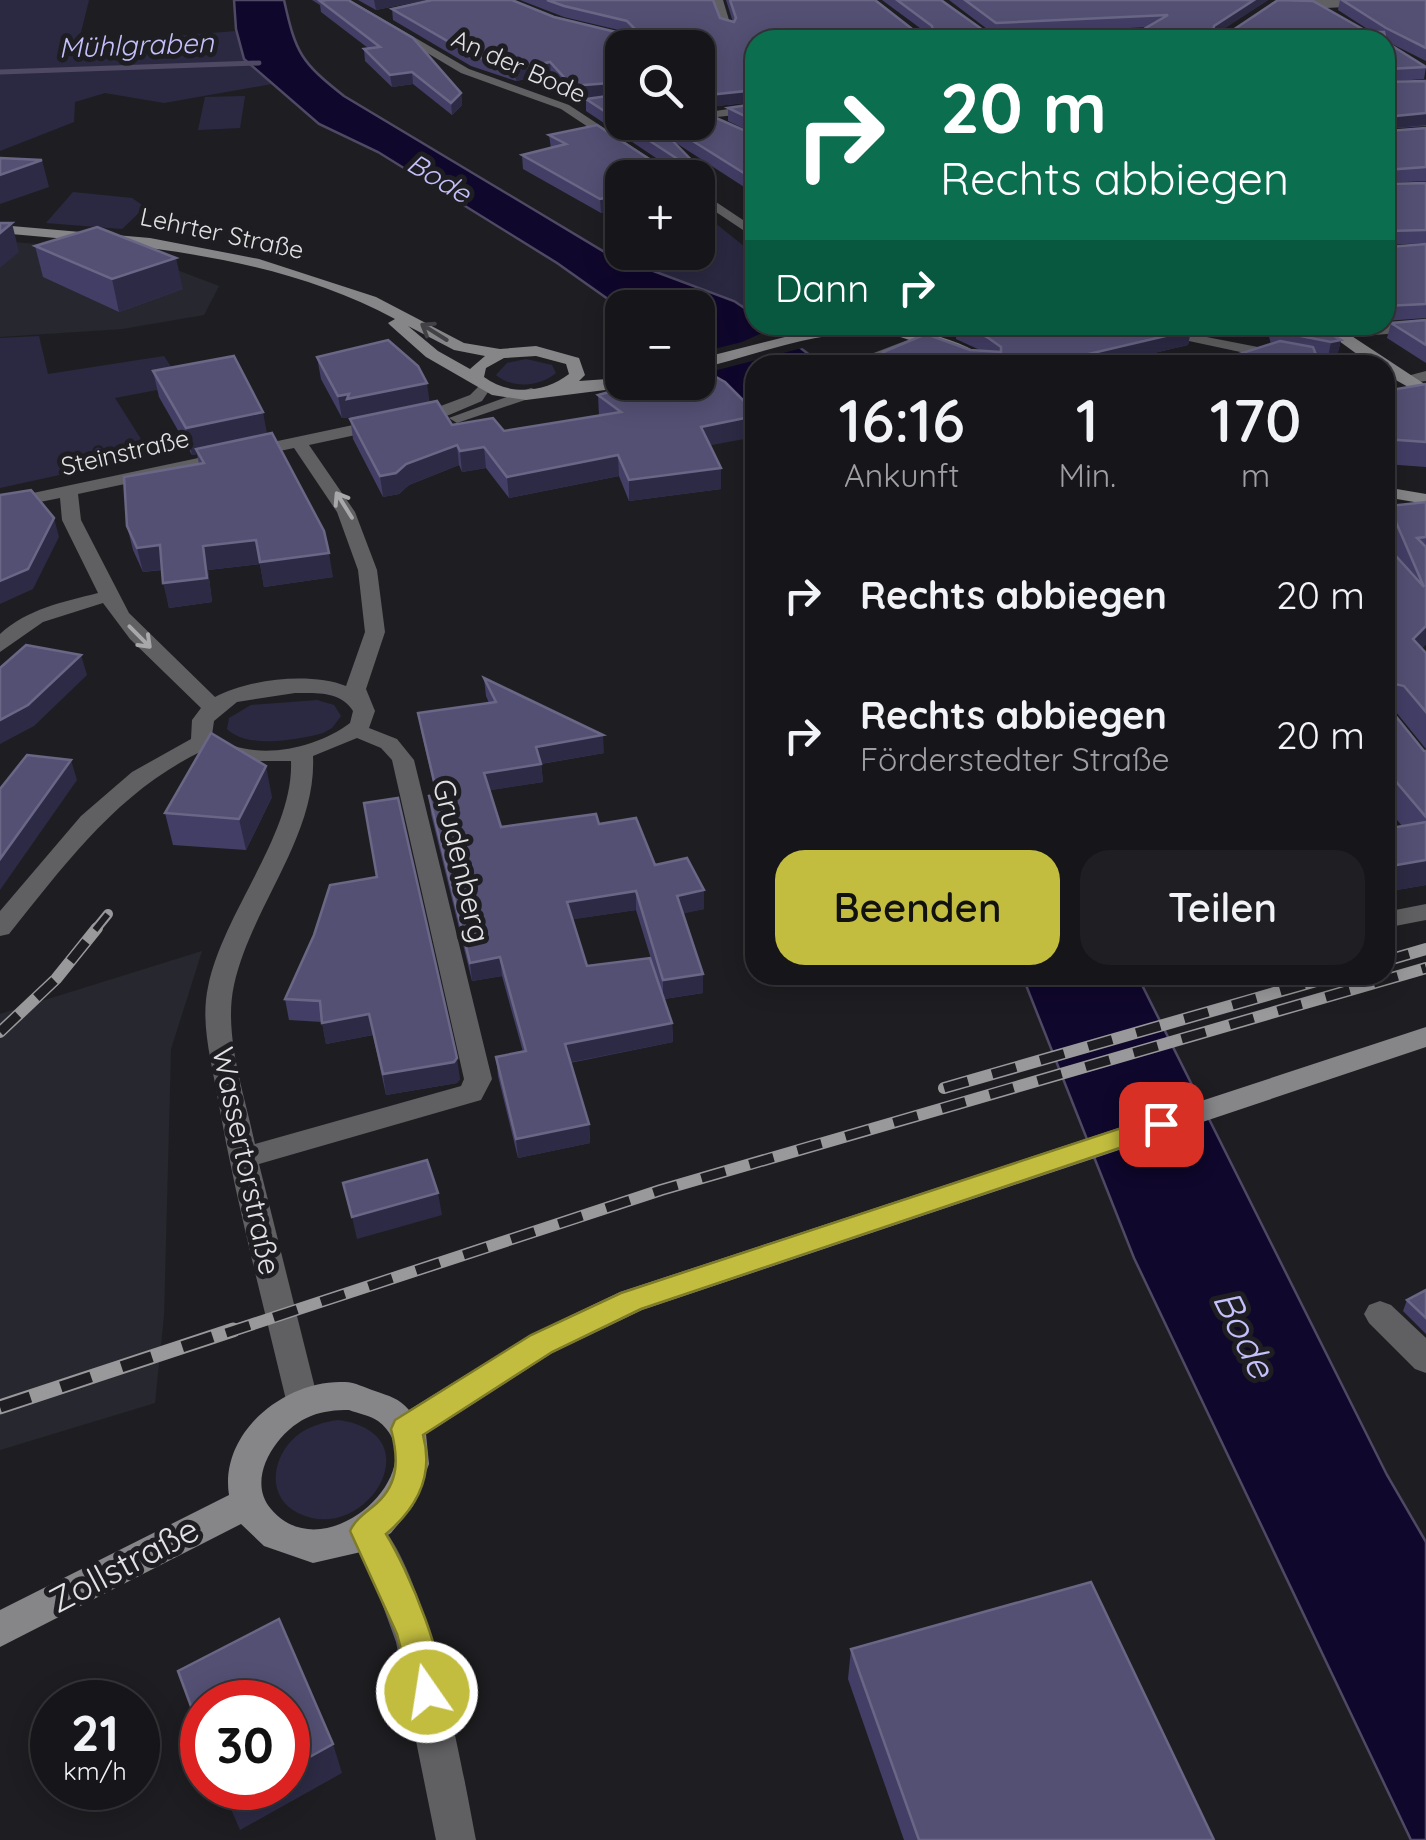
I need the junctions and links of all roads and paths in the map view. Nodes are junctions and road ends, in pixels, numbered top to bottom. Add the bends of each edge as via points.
1 (343, 0) edge
2 (718, 0) edge
3 (1426, 0) edge
4 (1277, 2) edge
5 (1316, 5) junction
6 (396, 14) edge
7 (373, 18) junction
8 (1340, 20) edge
9 (728, 28) edge
10 (582, 104) edge
11 (565, 108) junction
12 (745, 110) edge
13 (715, 114) edge
14 (715, 124) edge
15 (720, 126) edge
16 (646, 160) edge
17 (715, 206) edge
18 (745, 227) edge
19 (0, 229) edge
20 (371, 300) junction
21 (1426, 326) edge
22 (1395, 327) edge
23 (784, 335) edge
24 (819, 335) edge
25 (909, 335) edge
26 (936, 335) edge
27 (1173, 335) edge
28 (1339, 335) edge
29 (926, 339) junction
30 (772, 344) junction
31 (500, 354) junction
32 (882, 355) edge
33 (964, 355) edge
34 (1274, 355) edge
35 (1368, 355) edge
36 (715, 359) edge
37 (578, 368) junction
38 (605, 373) edge
39 (1395, 373) edge
40 (1426, 376) edge
41 (1404, 379) junction
42 (480, 382) junction
43 (605, 384) edge
44 (558, 388) junction
45 (1426, 392) edge
46 (531, 394) junction
47 (378, 426) junction
48 (298, 442) junction
49 (70, 490) junction
50 (1395, 493) edge
51 (1426, 498) edge
52 (0, 505) edge
53 (109, 596) junction
54 (0, 646) edge
55 (356, 698) junction
56 (211, 707) junction
57 (355, 731) junction
58 (205, 741) junction
59 (302, 752) junction
60 (1426, 912) edge
61 (1395, 918) edge
62 (0, 928) edge
63 (1426, 1038) edge
64 (243, 1158) junction
65 (1380, 1314) dead end
66 (1426, 1360) edge
67 (303, 1404) junction
68 (406, 1429) junction
69 (248, 1503) junction
70 (366, 1531) junction
71 (0, 1628) edge
72 (456, 1840) edge

1 - 7 street, An der Bode
2 - 9 street
3 - 5 street
4 - 5 street
5 - 8 street
6 - 7 street
7 - 11 street, An der Bode via 465,71
10 - 11 street
11 - 16 street, An der Bode
12 - 13 street
14 - 15 street
17 - 18 street
19 - 20 main road, Lehrter Straße via 220,254
31 -> 20 main road, Lehrter Straße via 460,347
20 - 42 main road, Lehrter Straße via 432,354
21 - 22 street
23 - 30 main road
24 - 30 main road
25 - 29 main road
26 - 29 street
27 - 34 street
28 - 35 main road
29 - 32 street
29 - 33 main road
30 - 36 main road
31 - 37 main road, Lehrter Straße via 554,353
31 - 42 main road via 478,366
37 - 38 main road
37 - 44 main road
39 - 41 main road
40 - 41 street
41 - 45 main road
42 - 46 main road, Lehrter Straße
42 - 47 street, Steinstraße via 476,398 466,404
43 - 44 main road
44 - 46 main road
46 - 47 street, Steinstraße via 462,418
47 - 48 street, Steinstraße
48 - 49 street, Steinstraße
55 -> 48 street via 354,684 375,630 366,555 344,504
49 - 52 street, Steinstraße
49 - 53 street via 71,521
50 - 51 main road
53 - 54 street via 32,618
53 -> 56 street via 127,624
55 - 56 street via 330,688 278,689
55 - 57 street via 364,711
56 - 58 street via 200,724
57 - 59 street via 331,746
57 - 64 street, Grudenberg via 386,741 404,760 478,1079 471,1093
58 - 59 street via 231,754
58 - 62 street via 108,800
59 - 64 street, Wassertorstraße via 298,804 235,938 220,988 219,1040
60 - 61 street
63 - 68 main road via 616,1307 541,1344
64 - 67 street, Wassertorstraße
65 - 66 street
67 - 68 main road via 363,1398
67 - 69 main road via 254,1446 245,1474
68 - 70 main road via 413,1455 409,1483 392,1510
69 - 70 main road via 265,1528 294,1543 330,1544
69 - 71 main road, Zollstraße
70 - 72 street via 415,1640

